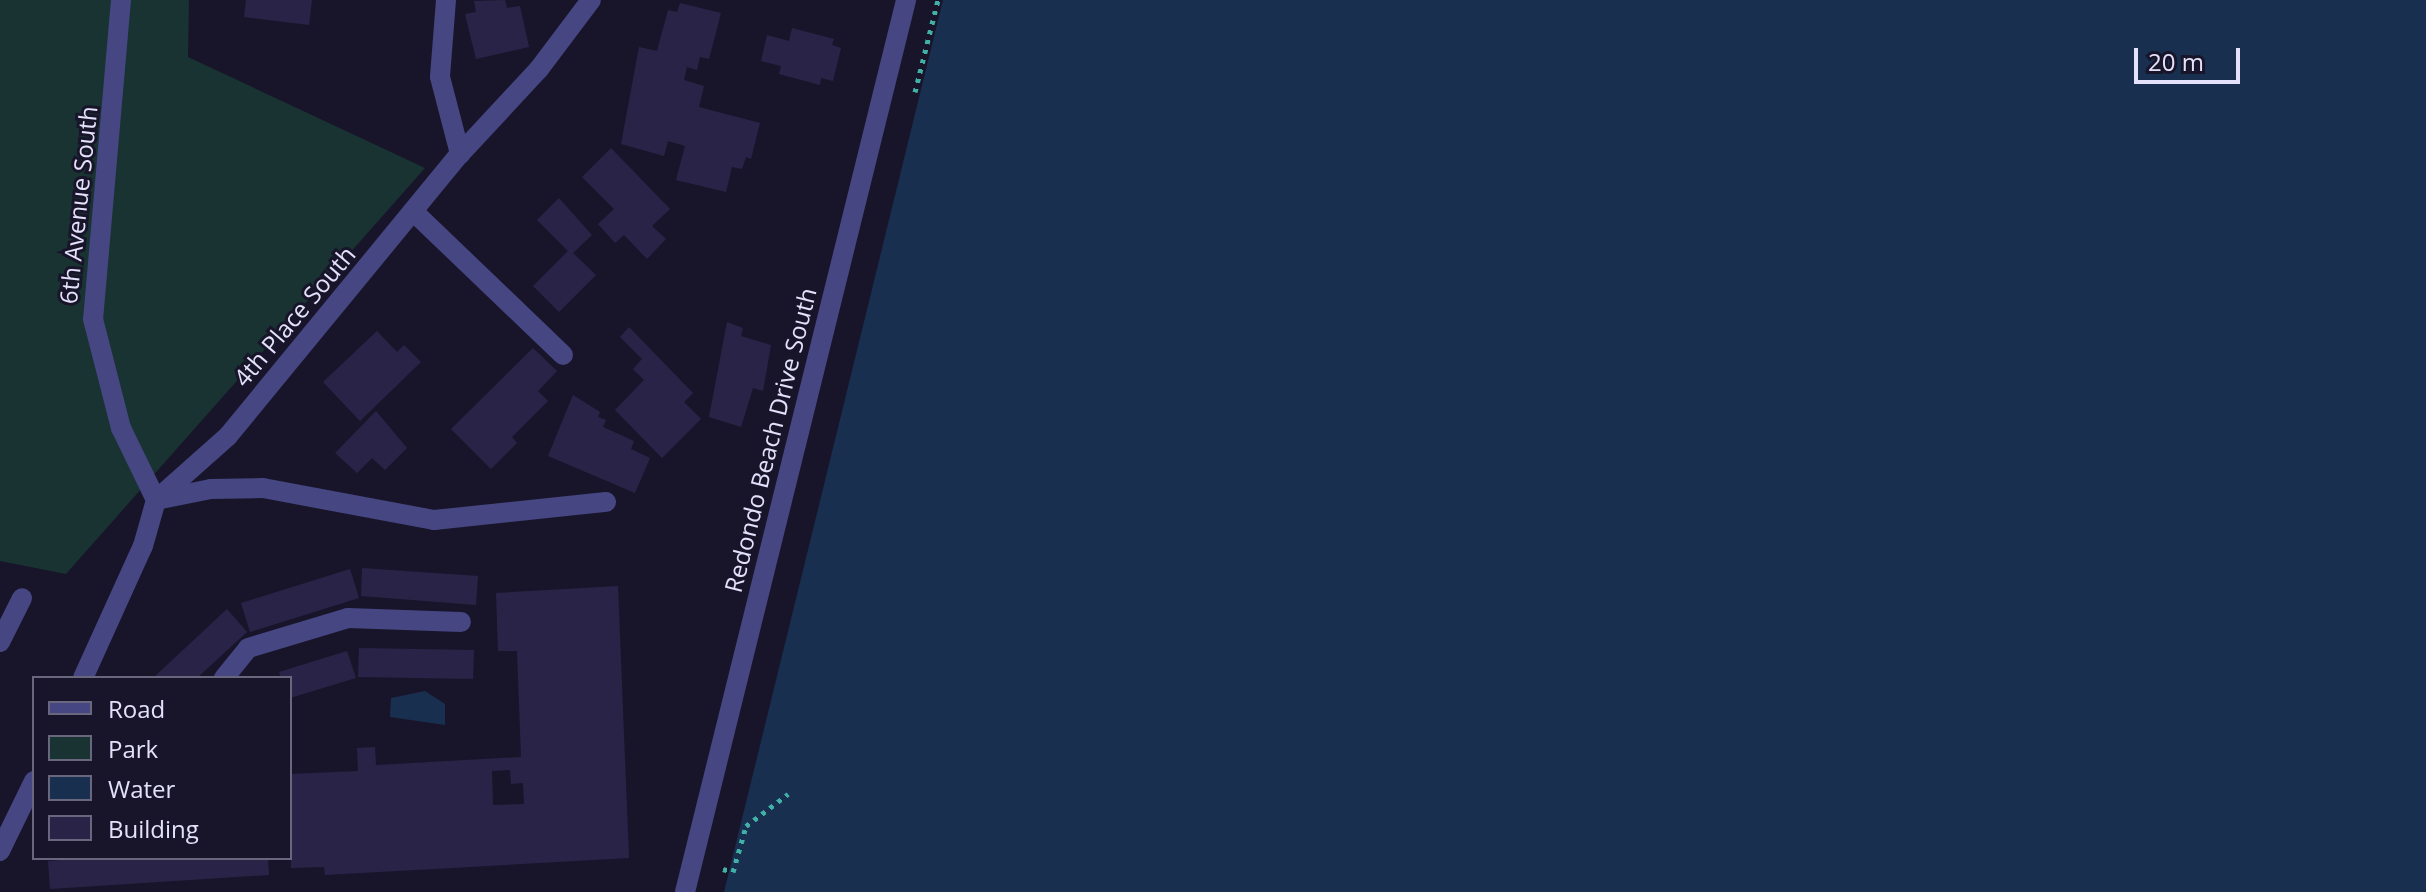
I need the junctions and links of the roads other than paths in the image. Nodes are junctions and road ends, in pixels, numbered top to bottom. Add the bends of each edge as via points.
1 (121, 0) edge
2 (446, 0) edge
3 (591, 0) edge
4 (906, 0) edge
5 (460, 154) junction
6 (415, 213) junction
7 (563, 355) dead end
8 (156, 500) junction
9 (606, 502) dead end
10 (22, 598) dead end
11 (461, 622) dead end
12 (0, 642) edge
13 (84, 676) edge
14 (226, 676) edge
15 (32, 785) edge
16 (0, 851) edge
17 (685, 892) edge

1 - 8 street, 6th Avenue South via 93,319 121,428
2 - 5 street via 440,77
3 - 5 street, 4th Place South via 539,69
4 - 17 street, Redondo Beach Drive South
5 - 6 street, 4th Place South
6 - 7 street
6 - 8 street, 4th Place South via 228,436
8 - 9 street via 211,489 263,488 434,520
8 - 13 street via 143,546
10 - 12 street
11 - 14 street via 348,618 248,648
15 - 16 street

